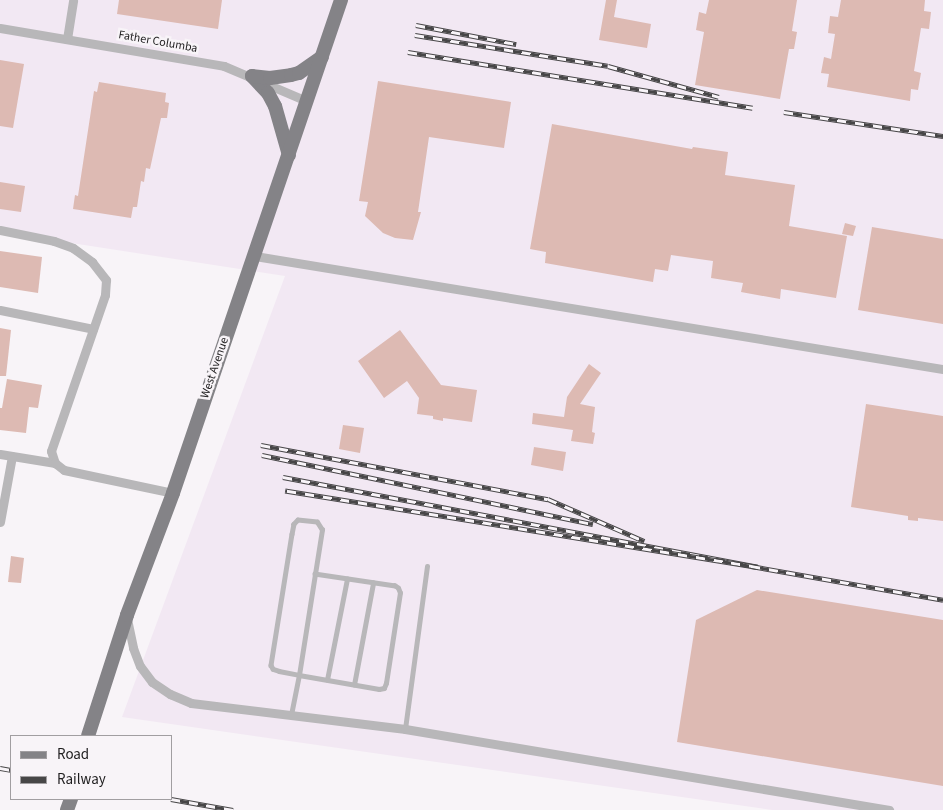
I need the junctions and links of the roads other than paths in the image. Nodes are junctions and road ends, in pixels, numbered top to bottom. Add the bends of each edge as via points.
1 (73, 0) edge
2 (341, 0) edge
3 (0, 28) edge
4 (67, 39) junction
5 (322, 57) junction
6 (252, 76) junction
7 (306, 101) junction
8 (289, 155) junction
9 (0, 230) edge
10 (254, 256) junction
11 (0, 310) edge
12 (93, 329) junction
13 (943, 368) edge
14 (0, 454) edge
15 (12, 456) junction
16 (55, 463) junction
17 (172, 493) junction
18 (0, 522) edge
19 (427, 566) dead end
20 (315, 574) junction
21 (347, 579) junction
22 (374, 583) junction
23 (127, 615) junction
24 (299, 675) junction
25 (326, 680) junction
26 (354, 685) junction
27 (291, 715) junction
28 (406, 729) junction
29 (88, 735) edge
30 (888, 810) edge

1 - 4 street
2 - 5 main road, West Avenue
3 - 4 street, Father Columba
4 - 6 street, Father Columba via 206,62
5 - 6 main road via 291,75
5 - 7 main road, West Avenue
6 - 7 street, Father Columba
6 - 8 main road via 275,106
7 - 8 main road, West Avenue
8 - 10 main road, West Avenue
9 - 12 street via 54,241 73,248 92,262 106,280 105,295
10 - 13 street
10 - 17 main road, West Avenue
11 - 12 street
12 - 16 street via 51,451
14 - 15 street
15 - 16 street
15 - 18 street
16 - 17 street via 64,470
17 - 23 main road, West Avenue
19 - 28 lane
20 - 21 lane
20 - 24 lane
20 - 24 lane via 322,530 317,522 298,520 293,529 271,665 279,672
21 - 22 lane
21 - 25 lane
22 - 26 lane
22 - 26 lane via 395,586 400,593 386,683 379,689
23 - 27 street via 140,666 152,682 170,694 192,703
23 - 29 main road, West Avenue
24 - 25 lane
24 - 27 lane
25 - 26 lane
27 - 28 street
28 - 30 street

